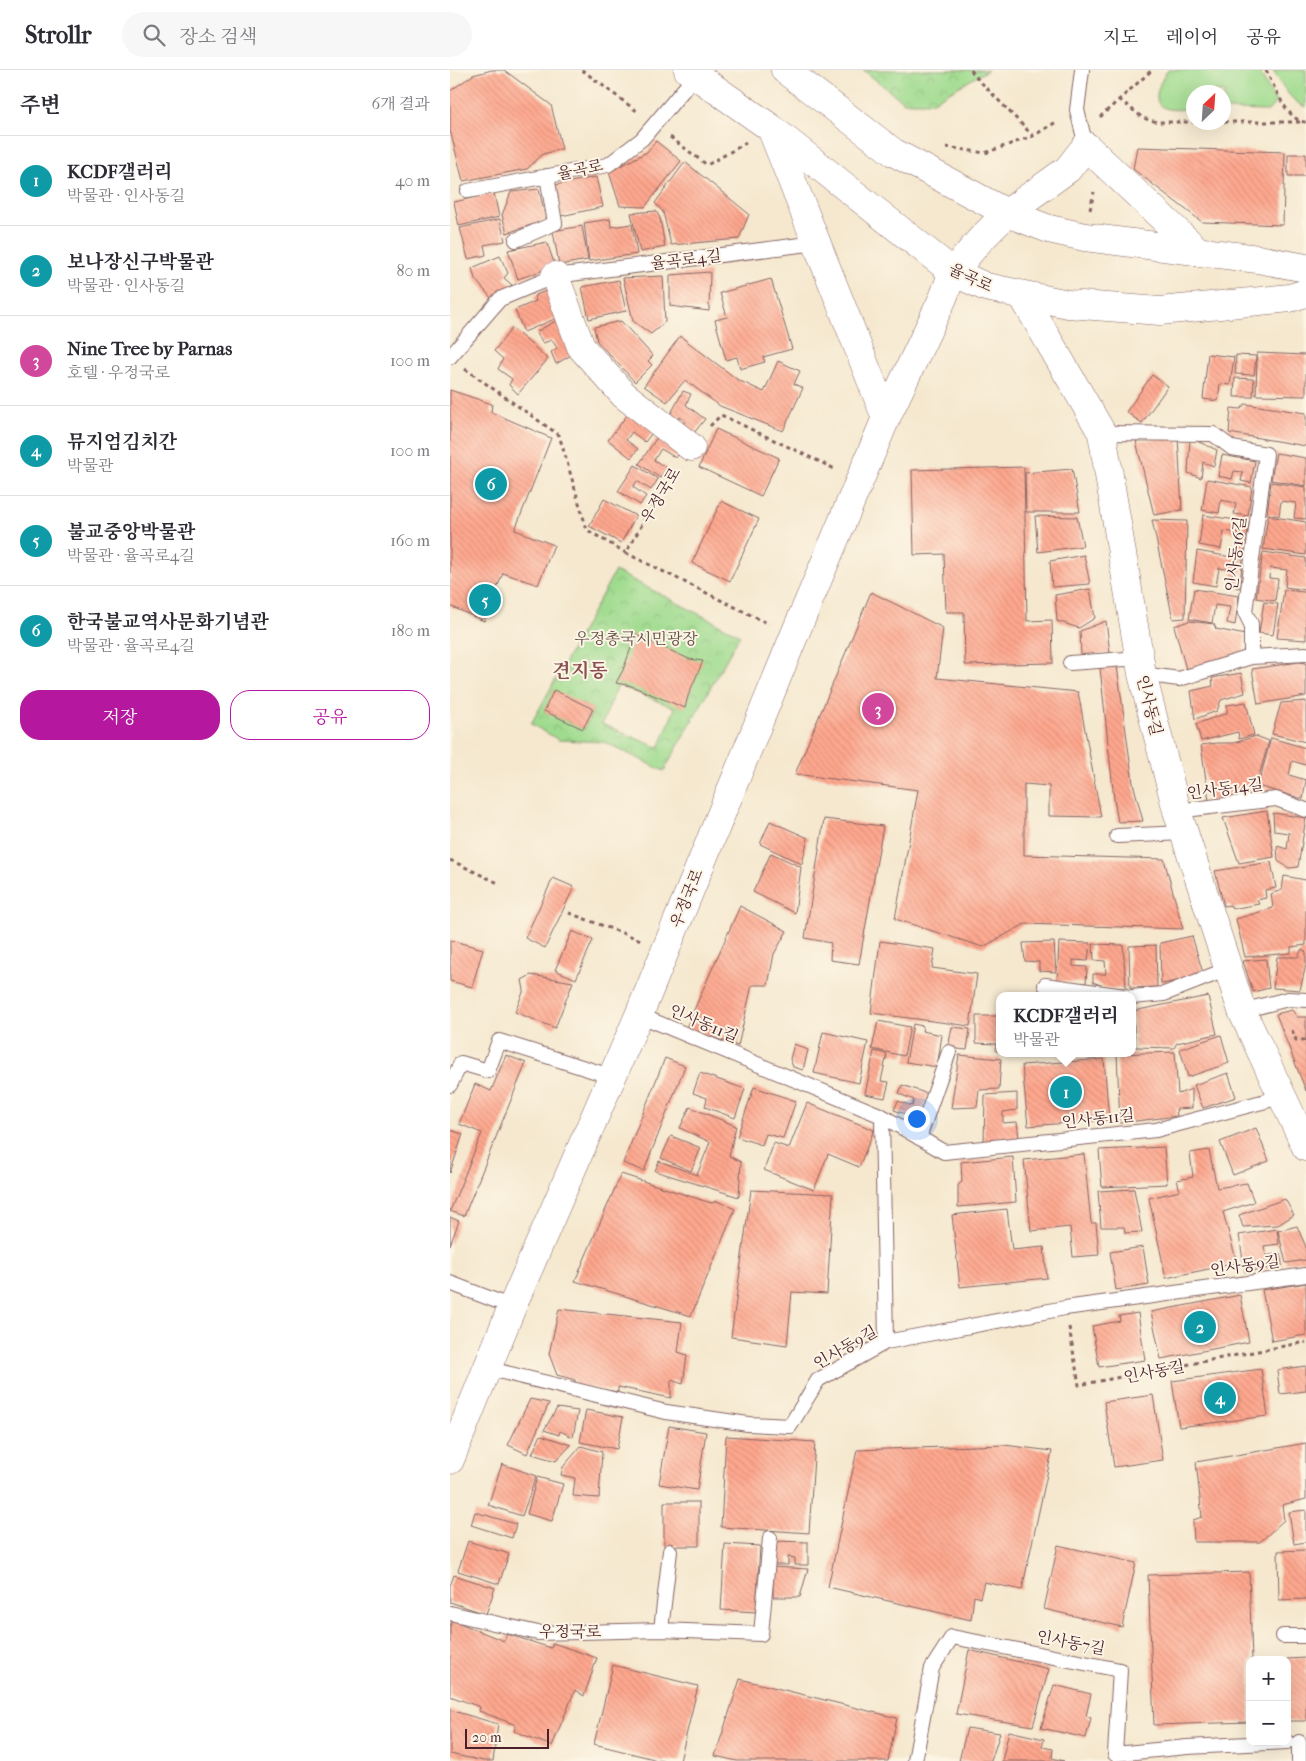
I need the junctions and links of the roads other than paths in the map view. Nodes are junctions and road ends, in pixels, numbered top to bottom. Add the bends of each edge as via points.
1 (784, 70) edge
2 (1082, 70) edge
3 (692, 73) edge
4 (771, 128) junction
5 (1085, 139) junction
6 (547, 176) junction
7 (468, 191) dead end
8 (1007, 213) junction
9 (516, 240) dead end
10 (816, 243) junction
11 (1200, 253) junction
12 (1306, 268) edge
13 (953, 272) junction
14 (555, 276) junction
15 (1306, 293) edge
16 (1022, 295) junction
17 (454, 360) edge
18 (886, 418) junction
19 (1102, 433) junction
20 (690, 446) road end
21 (1306, 654) edge
22 (1251, 657) junction
23 (1070, 663) dead end
24 (1141, 666) junction
25 (1306, 810) edge
26 (1181, 822) junction
27 (1117, 836) dead end
28 (1228, 969) junction
29 (1045, 985) dead end
30 (1096, 992) edge
31 (1136, 997) edge
32 (1306, 1000) edge
33 (1242, 1011) junction
34 (639, 1015) junction
35 (949, 1052) dead end
36 (613, 1077) junction
37 (450, 1085) edge
38 (1282, 1097) junction
39 (882, 1116) junction
40 (919, 1138) junction
41 (1306, 1147) edge
42 (1306, 1274) edge
43 (450, 1284) edge
44 (512, 1307) junction
45 (886, 1342) junction
46 (486, 1368) junction
47 (450, 1460) edge
48 (770, 1538) dead end
49 (670, 1551) dead end
50 (450, 1613) edge
51 (661, 1630) junction
52 (1283, 1636) dead end
53 (1306, 1636) edge
54 (1295, 1742) edge
55 (915, 1761) edge
56 (1299, 1761) edge

1 - 8 main road via 893,152
2 - 5 lane via 1077,110
3 - 4 main road, 율곡로
3 - 6 lane, 율곡로 via 642,139 608,165
4 - 10 main road
4 - 13 main road, 율곡로
5 - 8 main road, 우정국로 via 1068,169
5 - 11 main road
6 - 7 lane, 율곡로
6 - 9 lane, 율곡로 via 555,223
8 - 11 main road via 1067,233
8 - 13 main road, 우정국로
10 - 14 lane, 율곡로4길
10 - 18 main road
11 - 12 main road
13 - 16 main road, 율곡로 via 986,287
13 - 18 main road, 우정국로
14 - 17 lane, 율곡로4길 via 500,299
14 - 20 main road via 581,347 624,395
15 - 16 main road, 율곡로 via 1290,298 1160,311 1068,304
16 - 19 main road, 인사동길
18 - 34 main road, 우정국로
19 - 22 lane, 인사동16길 via 1213,434 1232,448 1266,454 1245,612 1250,624
19 - 24 main road, 인사동길
21 - 22 lane
22 - 24 lane via 1179,678
23 - 24 lane
24 - 26 main road, 인사동길
25 - 26 lane, 인사동14길 via 1276,799
26 - 27 lane, 인사동14길
26 - 28 main road, 인사동길
28 - 31 lane via 1164,994
28 - 33 main road, 인사동길
29 - 30 lane
32 - 33 lane via 1288,998
33 - 38 main road, 인사동길
34 - 36 main road, 우정국로
34 - 39 lane, 인사동11길
35 - 40 lane
36 - 37 lane via 499,1041 488,1071 461,1063
36 - 44 main road, 우정국로
38 - 40 lane, 인사동11길 via 1156,1130 944,1152
38 - 41 main road, 인사동길
39 - 40 lane, 인사동11길
39 - 45 lane
42 - 45 lane, 인사동9길 via 1065,1308
43 - 44 lane
44 - 46 main road, 우정국로
45 - 46 lane, 인사동9길 via 818,1380 790,1426 748,1424 666,1412
46 - 47 main road, 우정국로
48 - 51 lane, 우정국로 via 761,1634
49 - 51 lane
50 - 51 lane, 우정국로 via 538,1632
52 - 53 lane
54 - 55 lane, 인사동7길 via 1115,1754 1120,1670 952,1637 932,1668
54 - 56 lane, 인사동7길

